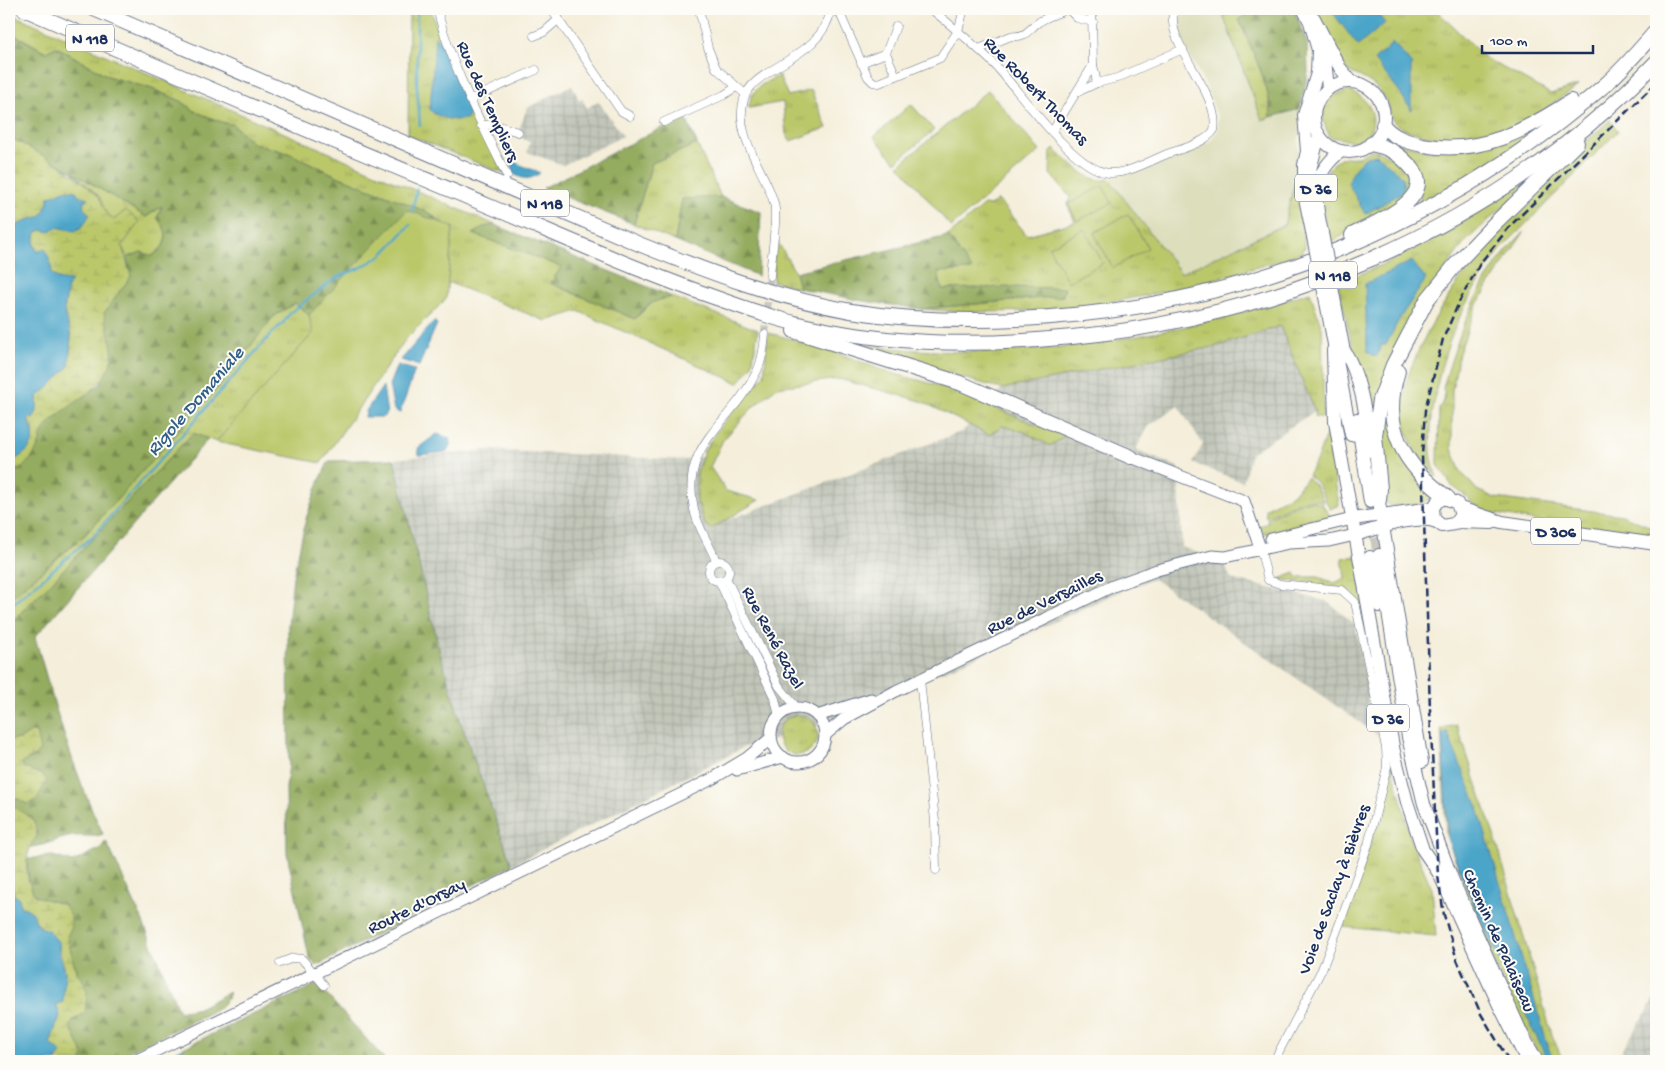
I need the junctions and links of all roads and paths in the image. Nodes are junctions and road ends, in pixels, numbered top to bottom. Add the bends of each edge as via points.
1 (24, 9) edge
2 (94, 9) edge
3 (437, 9) edge
4 (552, 9) edge
5 (699, 9) edge
6 (831, 9) edge
7 (838, 9) edge
8 (931, 9) edge
9 (964, 9) edge
10 (1068, 9) edge
11 (1092, 9) edge
12 (1174, 9) edge
13 (1308, 10) edge
14 (558, 19) junction
15 (1093, 22) junction
16 (896, 26) dead end
17 (958, 31) junction
18 (1656, 31) edge
19 (534, 36) dead end
20 (1644, 45) junction
21 (979, 49) junction
22 (1182, 49) junction
23 (886, 53) junction
24 (1656, 62) edge
25 (861, 63) junction
26 (1093, 64) junction
27 (536, 70) dead end
28 (896, 76) junction
29 (1097, 82) junction
30 (1352, 82) junction
31 (736, 87) junction
32 (1328, 89) junction
33 (1078, 92) junction
34 (746, 94) junction
35 (469, 100) junction
36 (1604, 111) junction
37 (630, 116) dead end
38 (664, 122) dead end
39 (481, 124) junction
40 (1383, 125) junction
41 (518, 132) dead end
42 (1052, 132) junction
43 (1319, 135) junction
44 (1371, 144) junction
45 (1341, 151) junction
46 (507, 176) dead end
47 (1309, 215) junction
48 (1317, 235) junction
49 (1305, 263) junction
50 (770, 276) tunnel mouth
51 (1436, 292) junction
52 (761, 314) junction
53 (765, 334) tunnel mouth
54 (1338, 350) junction
55 (1133, 458) joint
56 (1448, 498) junction
57 (1370, 502) junction
58 (1433, 508) junction
59 (1460, 508) junction
60 (1381, 514) junction
61 (1352, 519) junction
62 (1436, 522) junction
63 (1457, 522) junction
64 (1502, 522) junction
65 (1384, 528) junction
66 (1355, 535) junction
67 (1627, 539) junction
68 (1656, 539) edge
69 (1656, 544) edge
70 (1259, 545) junction
71 (716, 562) junction
72 (722, 580) junction
73 (920, 680) junction
74 (896, 691) junction
75 (797, 708) junction
76 (779, 716) junction
77 (818, 716) junction
78 (825, 735) junction
79 (771, 738) junction
80 (783, 757) junction
81 (712, 779) junction
82 (1433, 832) junction
83 (936, 870) dead end
84 (1440, 875) junction
85 (280, 963) dead end
86 (315, 974) junction
87 (324, 985) dead end
88 (136, 1061) edge
89 (1274, 1061) edge
90 (1527, 1061) edge
91 (1537, 1061) edge

1 - 52 highway, N 118 via 602,255
2 - 49 highway, N 118 via 670,256 758,289 823,306 954,321 1064,316 1183,299
3 - 35 street, Rue des Templiers via 445,40
4 - 14 street
5 - 31 street via 714,64
6 - 34 street via 828,22 816,38 756,82
7 - 25 street
8 - 17 street, Rue Robert Thomas
9 - 17 street
10 - 15 street via 1077,18
10 - 21 street via 1037,23 1030,32
11 - 15 street
12 - 22 street via 1175,33
13 - 30 main road via 1340,68
13 - 32 main road via 1324,50
13 - 47 main road via 1318,50 1317,72 1304,115 1307,150 1304,181
14 - 19 street via 544,32
14 - 37 street via 621,111
15 - 26 street
16 - 23 street
17 - 21 street, Rue Robert Thomas
17 - 28 street via 940,58
18 - 20 highway, N 118
20 - 40 highway via 1635,46 1607,73 1547,117 1496,141 1460,147 1434,147 1396,137
20 - 49 highway, N 118 via 1607,83 1482,177 1394,226
21 - 42 street, Rue Robert Thomas
22 - 29 street via 1116,78
22 - 42 street, Rue Robert Thomas via 1212,111 1215,124 1211,134 1138,166 1108,173 1091,166
23 - 25 street
23 - 28 street
24 - 36 highway, N 118
25 - 28 street via 873,82
26 - 29 street
26 - 33 street
27 - 35 street
29 - 33 street
30 - 32 main road
30 - 40 main road via 1364,85 1377,97 1384,113
31 - 34 street
31 - 38 street
32 - 43 main road via 1314,110
33 - 42 street
34 - 50 street via 743,110 746,136 775,208
35 - 39 street, Rue des Templiers
36 - 51 highway via 1600,122 1465,254
36 - 52 highway, N 118 via 1507,185 1407,243 1286,293 1190,319 1069,338 957,343 856,336
39 - 41 street
39 - 46 street, Rue des Templiers
40 - 44 main road
43 - 45 main road via 1332,148
43 - 47 main road, D 36 via 1308,179
44 - 45 main road via 1356,151
44 - 49 highway via 1385,146 1414,170 1419,185 1415,194 1392,213 1306,258
45 - 48 main road, D 36 via 1323,169 1316,186
47 - 48 main road, D 36
48 - 54 main road, D 36, bridge
51 - 56 highway via 1399,370 1392,408 1395,432 1409,463
51 - 57 highway via 1427,300 1380,400 1375,436 1380,489
52 - 55 highway via 773,324 960,383
53 - 71 street, Rue René Razel via 755,376 704,442 692,472 694,511
54 - 57 main road, D 36 via 1351,361 1362,402
54 - 61 main road, D 36 via 1335,422
55 - 70 main road via 1244,502
56 - 58 main road via 1440,500
56 - 59 main road
57 - 60 main road, D 36
58 - 60 main road
58 - 62 main road
59 - 63 main road
59 - 64 main road, D 306
60 - 61 main road
60 - 65 main road, D 36
61 - 66 main road, D 36
61 - 70 main road, Rue de Versailles
62 - 63 main road via 1445,527
62 - 65 main road via 1426,519
63 - 64 main road, D 306
64 - 67 main road, D 306
65 - 66 main road
65 - 82 main road, D 36
66 - 70 main road, Rue de Versailles via 1334,540
66 - 84 main road, D 36 via 1400,776 1423,850
67 - 68 main road, D 306
67 - 69 main road, D 306
70 - 73 main road, Rue de Versailles via 1222,551 1113,586
70 - 89 street, Voie de Saclay à Bièvres via 1268,580 1301,587 1342,590 1355,602 1386,748 1387,767 1378,809 1355,882 1322,969
71 - 72 street, Rue René Razel via 709,572 711,578
71 - 72 street, Rue René Razel via 721,561 728,566 729,573
72 - 75 street, Rue René Razel via 779,686
72 - 76 street, Rue René Razel via 775,699
73 - 74 main road, Rue de Versailles
73 - 83 street via 935,821
74 - 77 main road, Rue de Versailles
74 - 78 main road, Rue de Versailles via 844,719
75 - 76 main road
75 - 77 main road
76 - 79 main road
77 - 78 main road
78 - 80 main road via 821,749 811,758 797,762
79 - 80 main road
79 - 81 main road, Route d'Orsay via 747,758
80 - 81 main road, Route d'Orsay
81 - 86 main road, Route d'Orsay
82 - 84 main road, D 36 via 1408,737 1375,556 1406,770 1420,822
82 - 91 main road, Chemin de Palaiseau / D 36
84 - 90 main road, Chemin de Palaiseau / D 36
85 - 86 street via 293,958 302,959
86 - 87 street
86 - 88 main road, Route d'Orsay

